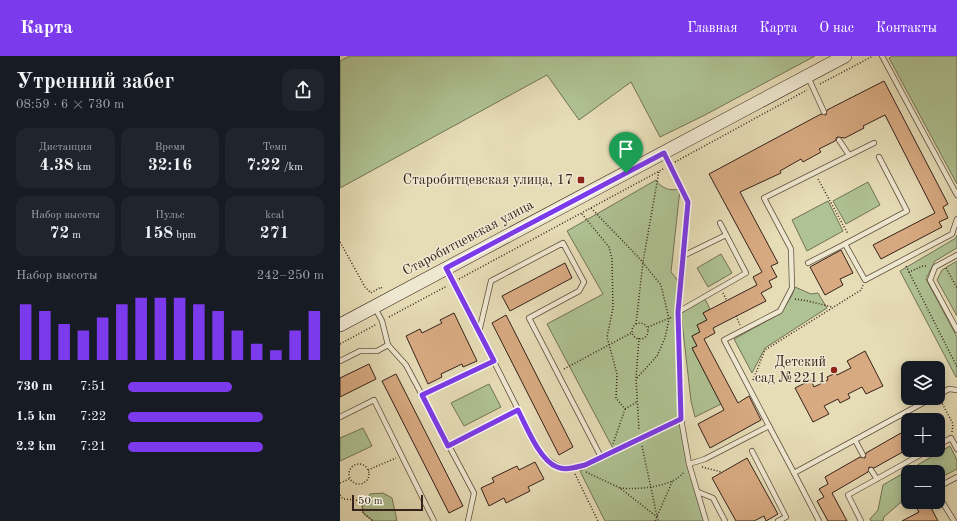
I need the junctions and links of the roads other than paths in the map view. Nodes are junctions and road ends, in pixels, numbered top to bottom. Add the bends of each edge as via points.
1 (845, 56) edge
2 (882, 56) edge
3 (810, 82) junction
4 (824, 112) dead end
5 (839, 140) dead end
6 (874, 143) dead end
7 (664, 153) junction
8 (849, 155) junction
9 (879, 156) dead end
10 (957, 194) edge
11 (957, 219) edge
12 (720, 223) dead end
13 (726, 235) junction
14 (845, 244) junction
15 (957, 255) edge
16 (684, 256) junction
17 (808, 263) dead end
18 (446, 268) junction
19 (374, 307) junction
20 (678, 312) junction
21 (340, 325) edge
22 (957, 330) edge
23 (479, 332) junction
24 (388, 345) junction
25 (494, 361) junction
26 (340, 362) edge
27 (957, 390) edge
28 (945, 392) edge
29 (422, 395) junction
30 (919, 405) edge
31 (340, 418) edge
32 (681, 419) junction
33 (769, 426) junction
34 (855, 440) junction
35 (945, 441) edge
36 (957, 450) edge
37 (752, 452) dead end
38 (863, 455) dead end
39 (601, 457) junction
40 (916, 457) edge
41 (690, 464) junction
42 (871, 470) dead end
43 (794, 472) junction
44 (957, 477) edge
45 (877, 479) junction
46 (945, 484) edge
47 (698, 492) junction
48 (945, 506) edge
49 (434, 521) edge
50 (468, 521) edge
51 (706, 521) edge
52 (725, 521) edge
53 (778, 521) edge
54 (819, 521) edge
55 (861, 521) edge
56 (954, 521) edge

1 - 3 street, Старобитцевская улица
2 - 10 lane
3 - 4 lane
3 - 7 street, Старобитцевская улица
5 - 8 lane
6 - 8 lane
7 - 16 lane via 688,202
7 - 18 street, Старобитцевская улица
8 - 33 lane via 764,198 791,248 792,288 780,311 724,340
9 - 14 lane via 907,211
11 - 14 lane via 952,234 865,280
12 - 13 lane
13 - 16 lane
13 - 20 lane via 746,274
14 - 17 lane
15 - 22 lane via 935,267 930,280
16 - 20 lane
18 - 19 street, Старобитцевская улица
18 - 23 lane
19 - 21 street, Старобитцевская улица
19 - 24 lane via 382,321
20 - 32 lane
23 - 25 lane
23 - 39 lane via 491,281 563,243 584,282 579,291 529,318
24 - 26 lane via 377,351 360,350
24 - 29 lane via 406,366
25 - 29 lane
25 - 39 lane via 540,453 556,467 569,468 585,465
27 - 28 lane via 949,389
29 - 50 lane via 474,493
30 - 34 lane
31 - 49 lane via 374,400
32 - 39 lane
32 - 41 lane
33 - 41 lane
33 - 43 lane
34 - 38 lane
34 - 43 lane
35 - 36 lane via 951,438
37 - 53 lane via 786,517
40 - 45 lane
41 - 47 lane
42 - 45 lane
43 - 54 lane
44 - 46 lane
45 - 55 lane via 848,495
47 - 51 lane
47 - 52 lane via 713,498
48 - 56 lane

